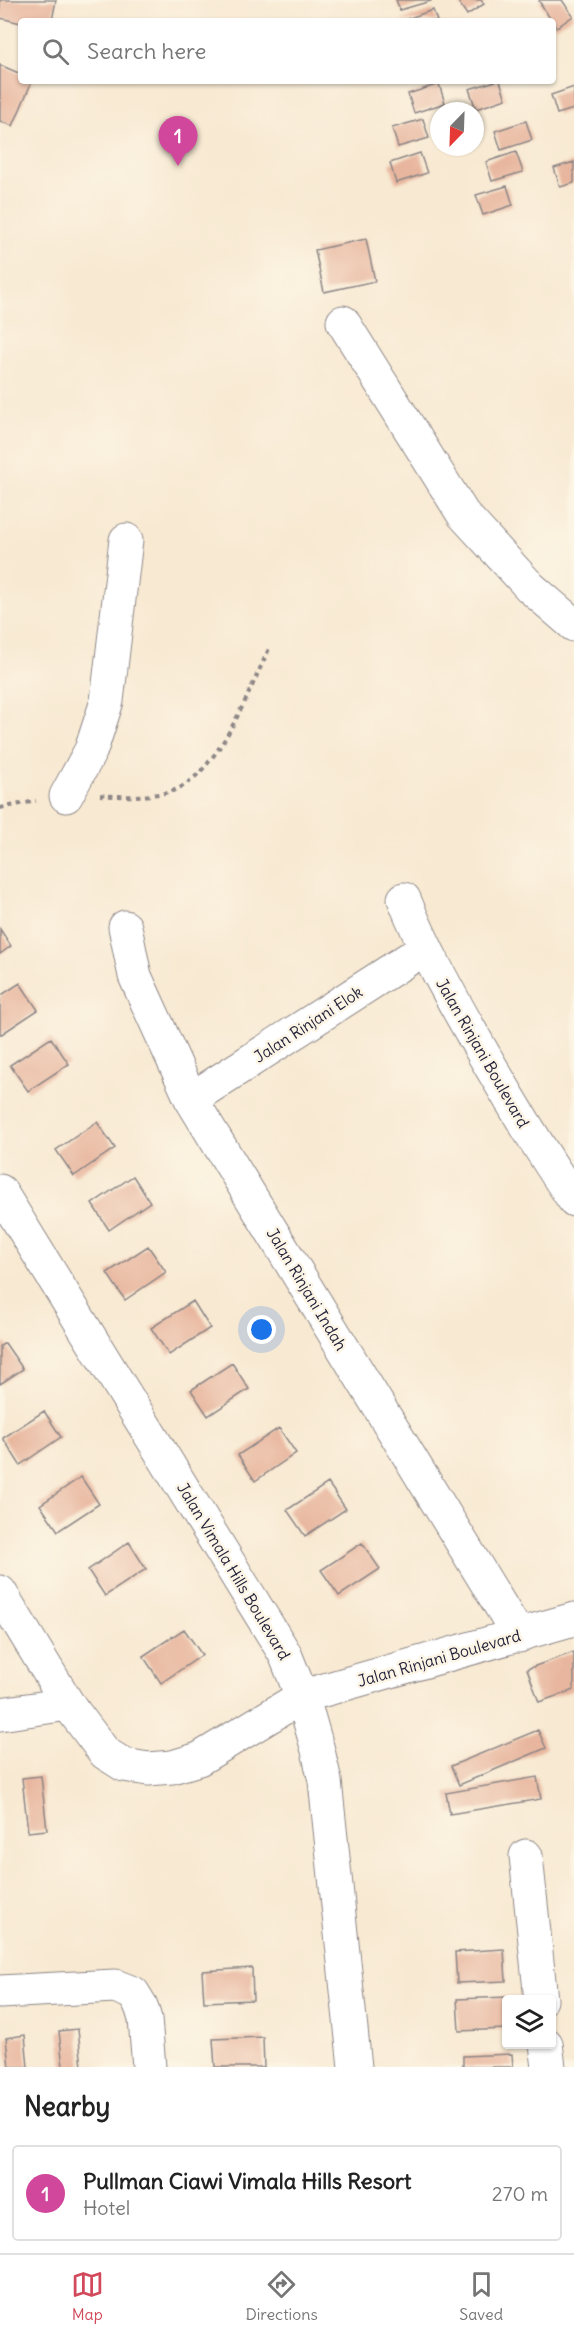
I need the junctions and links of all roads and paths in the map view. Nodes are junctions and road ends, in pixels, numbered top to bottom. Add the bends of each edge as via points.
1 (343, 322) dead end
2 (126, 540) dead end
3 (574, 624) edge
4 (270, 649) dead end
5 (66, 796) junction
6 (0, 808) edge
7 (404, 899) dead end
8 (124, 927) dead end
9 (424, 949) junction
10 (191, 1099) junction
11 (0, 1191) edge
12 (574, 1200) edge
13 (0, 1592) edge
14 (574, 1619) edge
15 (519, 1636) junction
16 (303, 1696) junction
17 (68, 1704) junction
18 (0, 1714) edge
19 (526, 1856) dead end
20 (0, 1992) edge
21 (540, 1995) edge
22 (547, 2049) edge
23 (148, 2067) edge
24 (355, 2067) edge
25 (549, 2067) edge

1 - 3 street via 463,513 530,587
2 - 5 street via 106,701 91,750
4 - 5 path via 222,744 208,765 184,784 171,792 134,796
5 - 6 path
7 - 9 street, Jalan Rinjani Boulevard
8 - 10 street, Jalan Rinjani Indah via 135,976
9 - 10 street, Jalan Rinjani Elok
9 - 12 street, Jalan Rinjani Boulevard via 538,1147
10 - 15 street, Jalan Rinjani Indah
11 - 16 street, Jalan Vimala Hills Boulevard via 248,1592 285,1654
13 - 17 street, Jalan Rinjani Boulevard
14 - 15 street, Jalan Rinjani Boulevard
15 - 16 street, Jalan Rinjani Boulevard
16 - 17 street, Jalan Rinjani Boulevard via 199,1759 148,1769 124,1765 105,1753
16 - 24 street, Jalan Vimala Hills Boulevard via 327,1791
17 - 18 street
19 - 21 street
20 - 23 street via 115,1986 133,1993 145,2019
22 - 25 street

